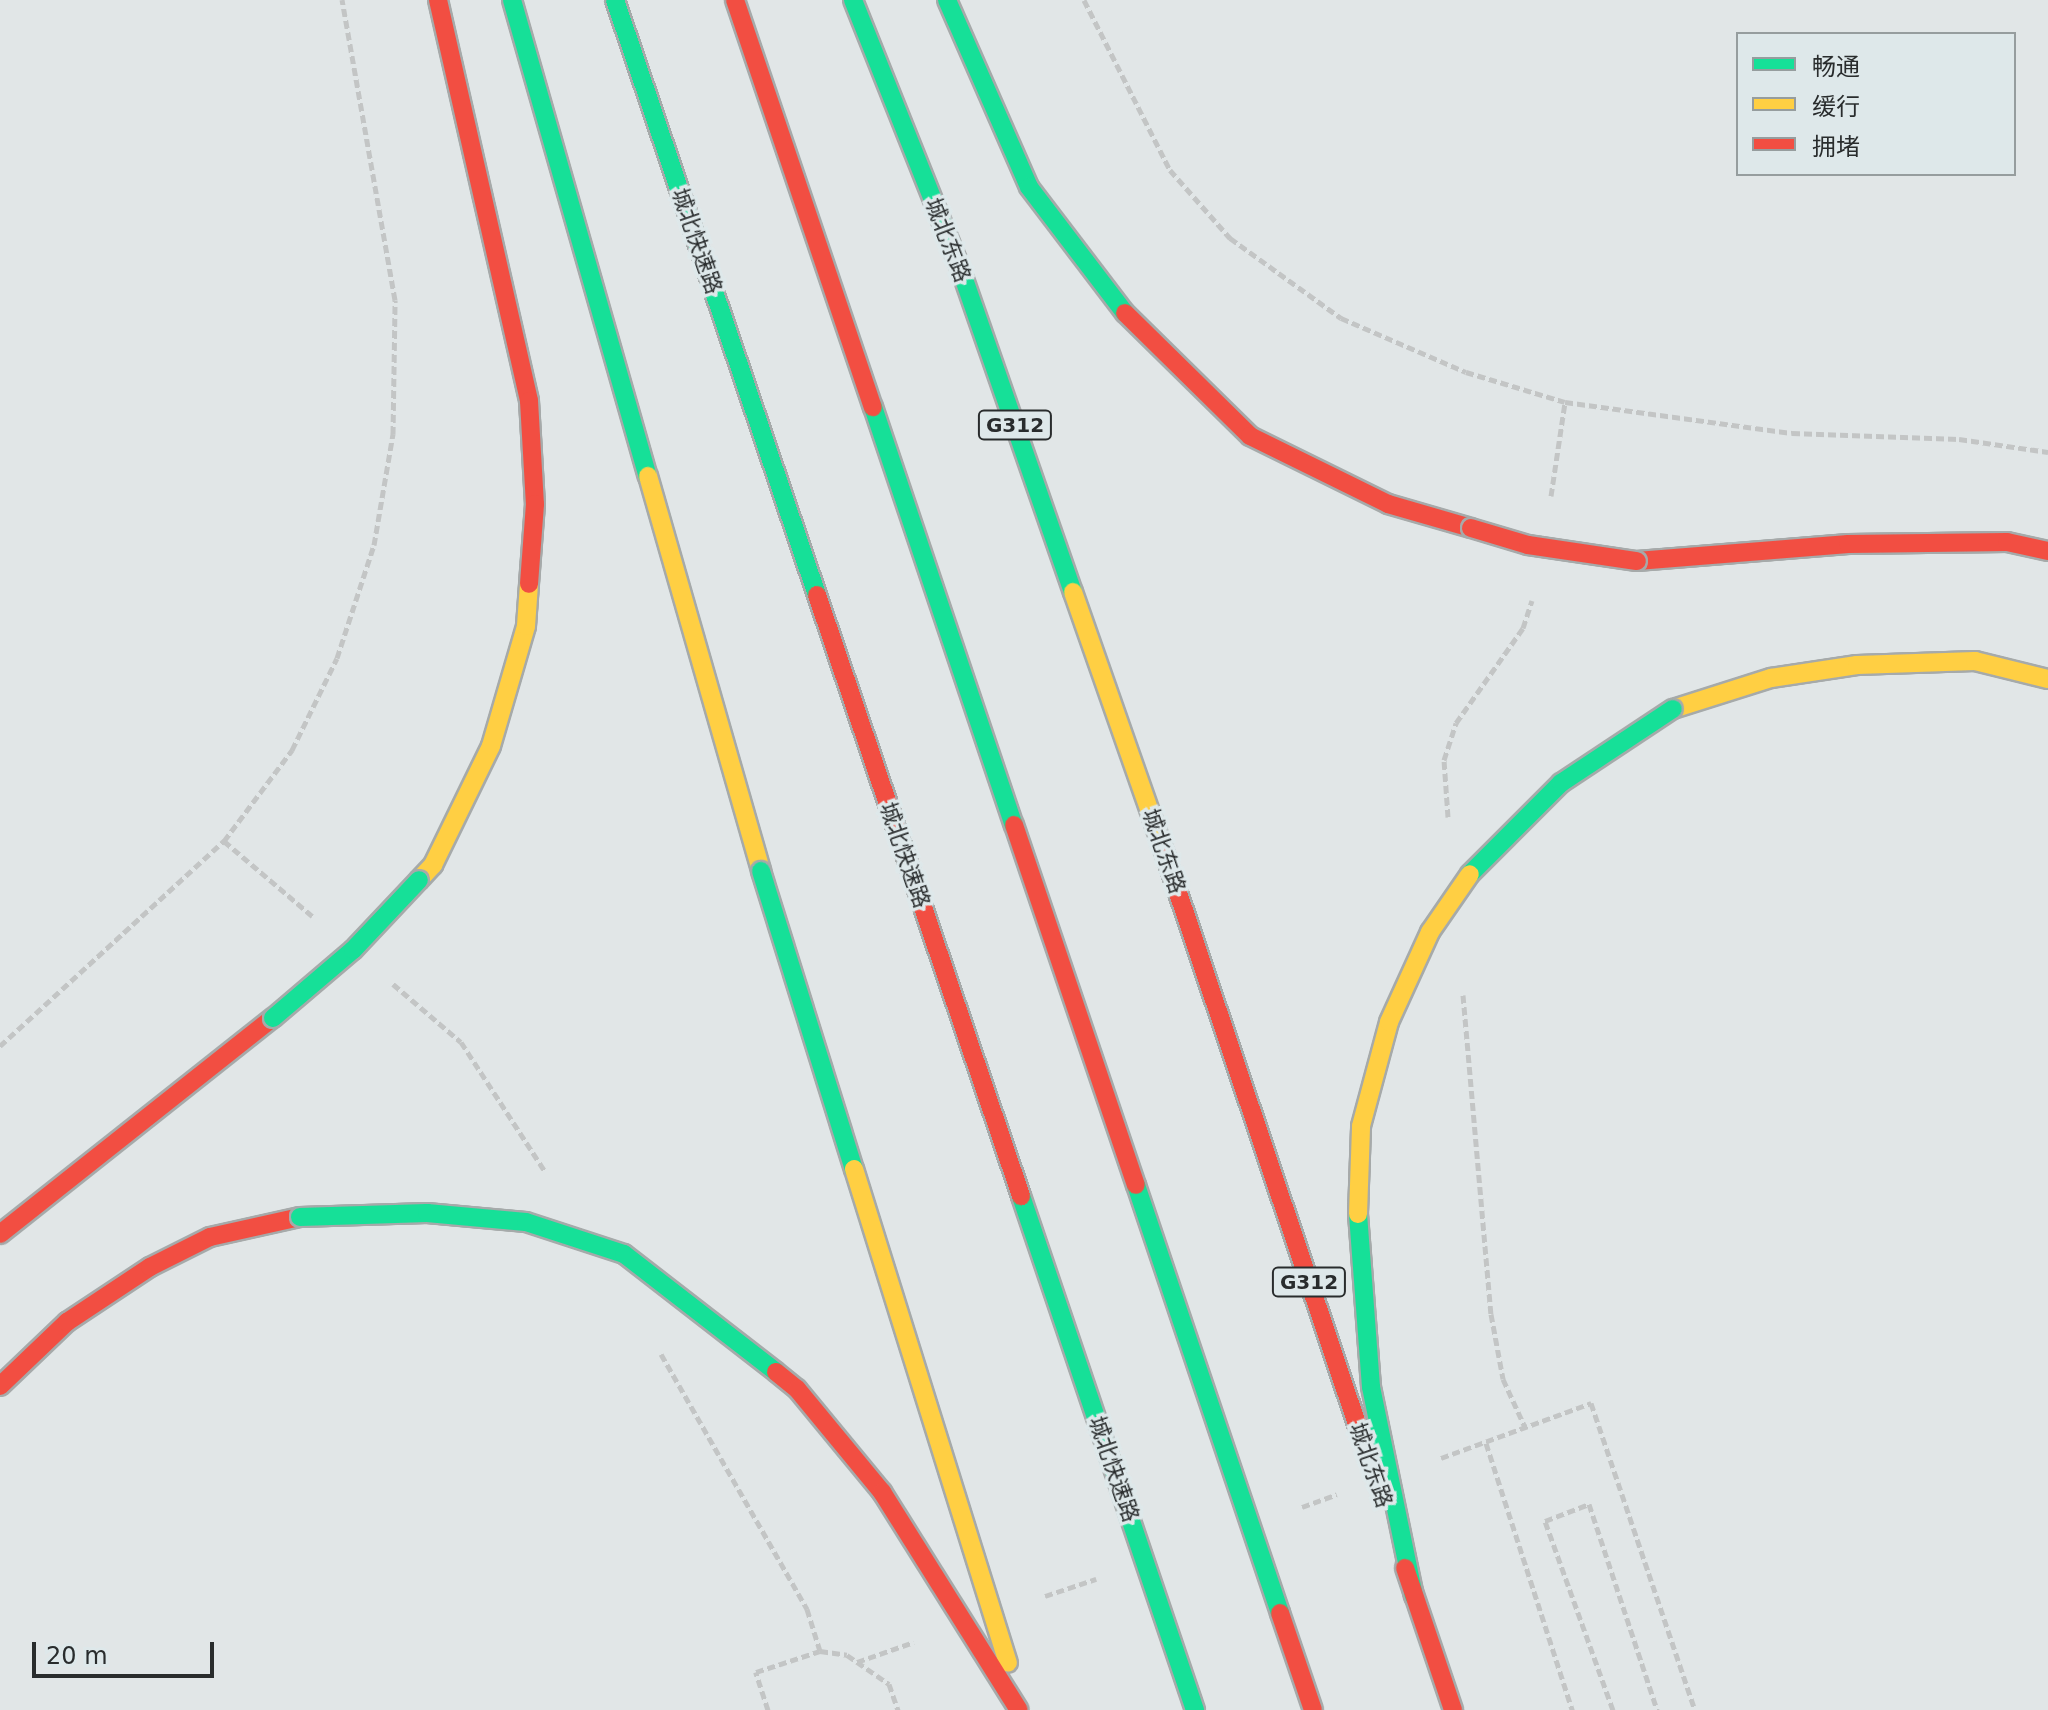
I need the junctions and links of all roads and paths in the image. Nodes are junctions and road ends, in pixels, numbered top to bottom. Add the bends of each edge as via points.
1 (342, 0) edge
2 (438, 0) edge
3 (512, 0) edge
4 (615, 0) edge
5 (735, 0) edge
6 (853, 0) edge
7 (947, 0) edge
8 (1084, 0) edge
9 (2048, 452) edge
10 (2048, 551) edge
11 (2048, 679) edge
12 (0, 1046) edge
13 (0, 1234) edge
14 (0, 1386) edge
15 (1414, 1596) junction
16 (768, 1710) edge
17 (898, 1710) edge
18 (1020, 1710) edge
19 (1195, 1710) edge
20 (1313, 1710) edge
21 (1453, 1710) edge
22 (1572, 1710) edge
23 (1613, 1710) edge
24 (1657, 1710) edge
25 (1695, 1710) edge

1 - 12 path via 395,300 393,434 374,545 337,658 292,750 224,841
2 - 13 main road, bridge via 529,401 535,504 526,626 491,746 433,865 353,950
3 - 18 main road, bridge via 761,871
4 - 19 main road, 城北快速路, bridge
5 - 20 main road, bridge
6 - 15 main road, 城北东路 / G312, bridge via 958,262 1165,854
7 - 10 main road, bridge via 1029,187 1140,333 1250,436 1388,504 1528,545 1637,561 1848,544 2007,542
8 - 9 path via 1170,170 1230,238 1341,318 1466,372 1565,402 1792,433 1959,439
11 - 15 main road, bridge via 1975,661 1857,665 1771,678 1673,709 1561,783 1474,867 1430,932 1389,1022 1361,1126 1357,1234 1371,1387
14 - 18 main road, bridge via 67,1322 150,1267 210,1237 300,1217 427,1213 526,1222 624,1254 797,1389 882,1492
15 - 21 main road, 城北东路 / G312, bridge
16 - 17 path via 756,1672 820,1651 847,1655 889,1684
22 - 25 path via 1486,1443 1591,1403
23 - 24 path via 1545,1521 1589,1504

